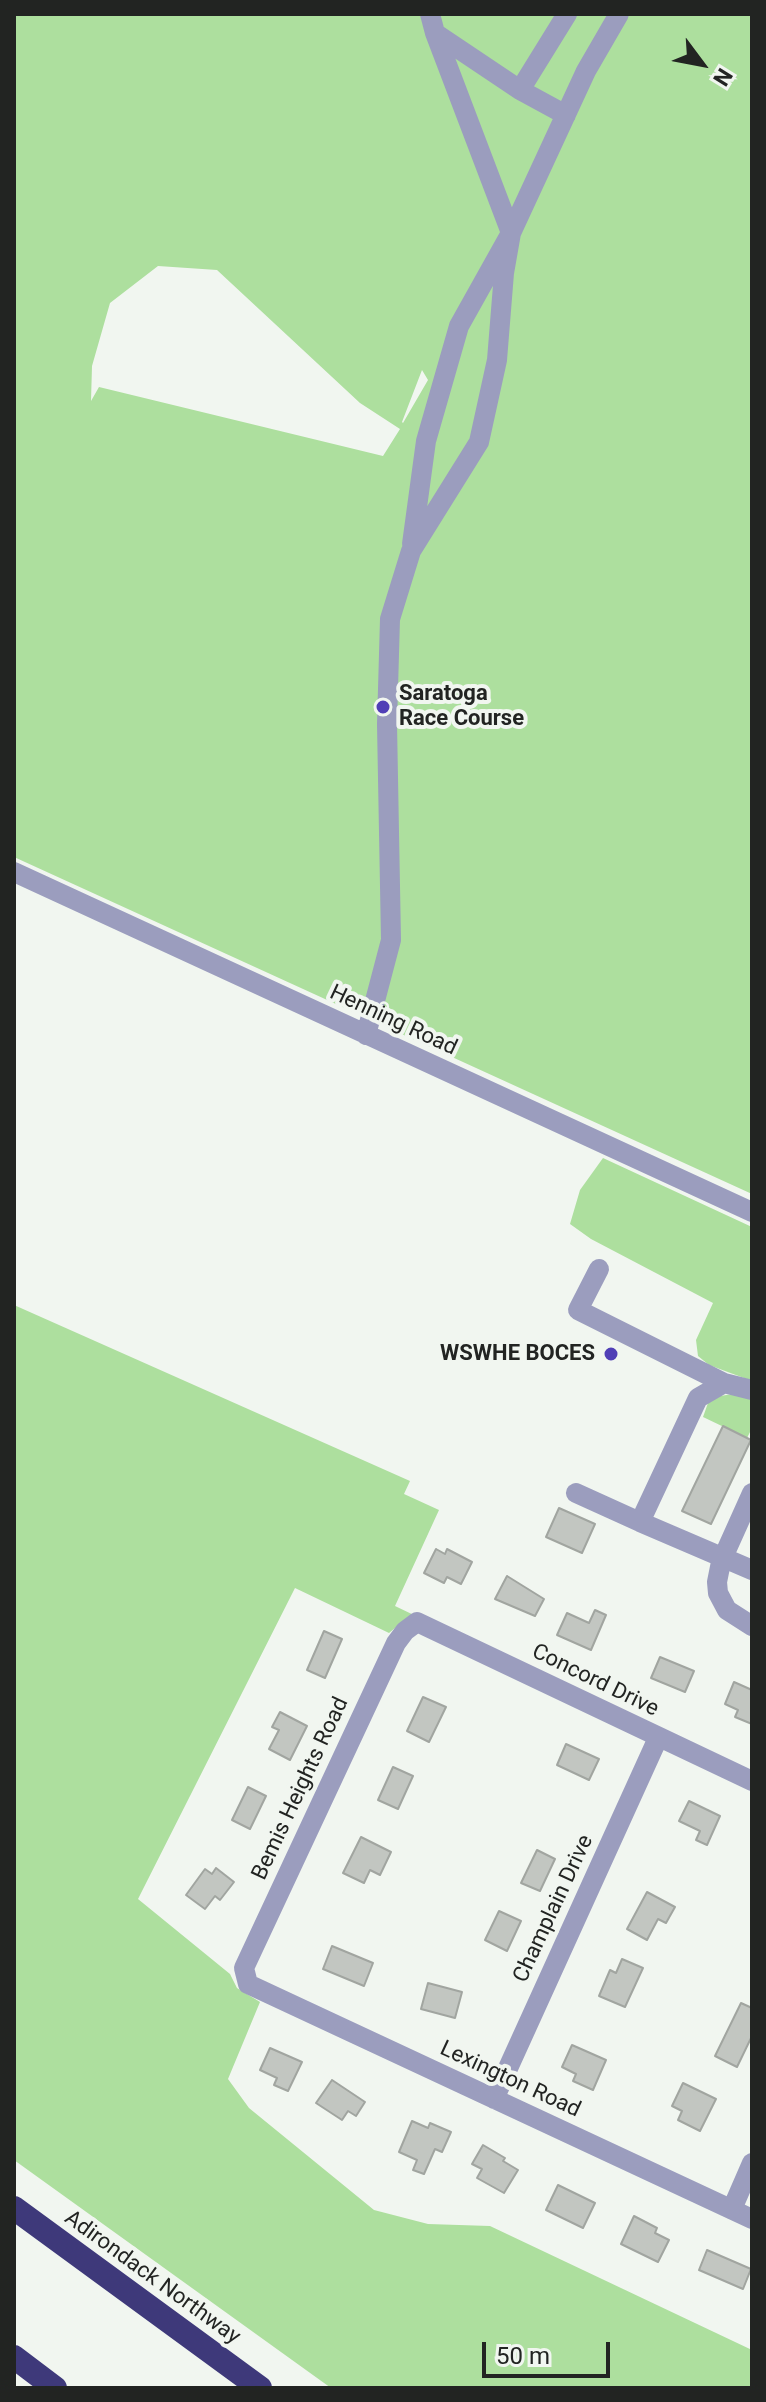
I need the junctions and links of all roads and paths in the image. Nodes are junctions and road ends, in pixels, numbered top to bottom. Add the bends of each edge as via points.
1 (567, 14) edge
2 (619, 14) edge
3 (433, 24) edge
4 (520, 90) junction
5 (566, 115) junction
6 (511, 233) junction
7 (411, 551) junction
8 (14, 872) edge
9 (366, 1035) junction
10 (752, 1212) edge
11 (599, 1269) dead end
12 (724, 1383) junction
13 (752, 1390) edge
14 (576, 1493) dead end
15 (752, 1493) edge
16 (640, 1522) junction
17 (723, 1557) junction
18 (752, 1570) edge
19 (417, 1622) joint
20 (752, 1626) edge
21 (658, 1738) junction
22 (752, 1781) edge
23 (248, 1984) joint
24 (494, 2099) junction
25 (752, 2163) edge
26 (14, 2208) edge
27 (732, 2209) junction
28 (752, 2219) edge
29 (14, 2357) edge
30 (55, 2388) edge
31 (260, 2388) edge

1 - 4 street
2 - 5 street
3 - 4 street
3 - 6 street
4 - 5 street
5 - 6 street
6 - 7 street via 459,326 426,441
6 - 7 street via 497,360 479,442
7 - 9 street via 390,619 391,940
8 - 9 street, Henning Road
9 - 10 street, Henning Road
11 - 12 street via 578,1310
12 - 13 street
12 - 16 street via 698,1398
14 - 16 street
15 - 17 street
16 - 17 street
17 - 18 street
17 - 20 street via 717,1582 722,1602 734,1617
19 - 21 street, Concord Drive
19 - 23 street, Bemis Heights Road via 396,1643 244,1968
21 - 22 street, Concord Drive
21 - 24 street, Champlain Drive
23 - 24 street, Lexington Road
24 - 27 street, Lexington Road
25 - 27 street
26 - 31 highway, Adirondack Northway
27 - 28 street, Lexington Road
29 - 30 highway

